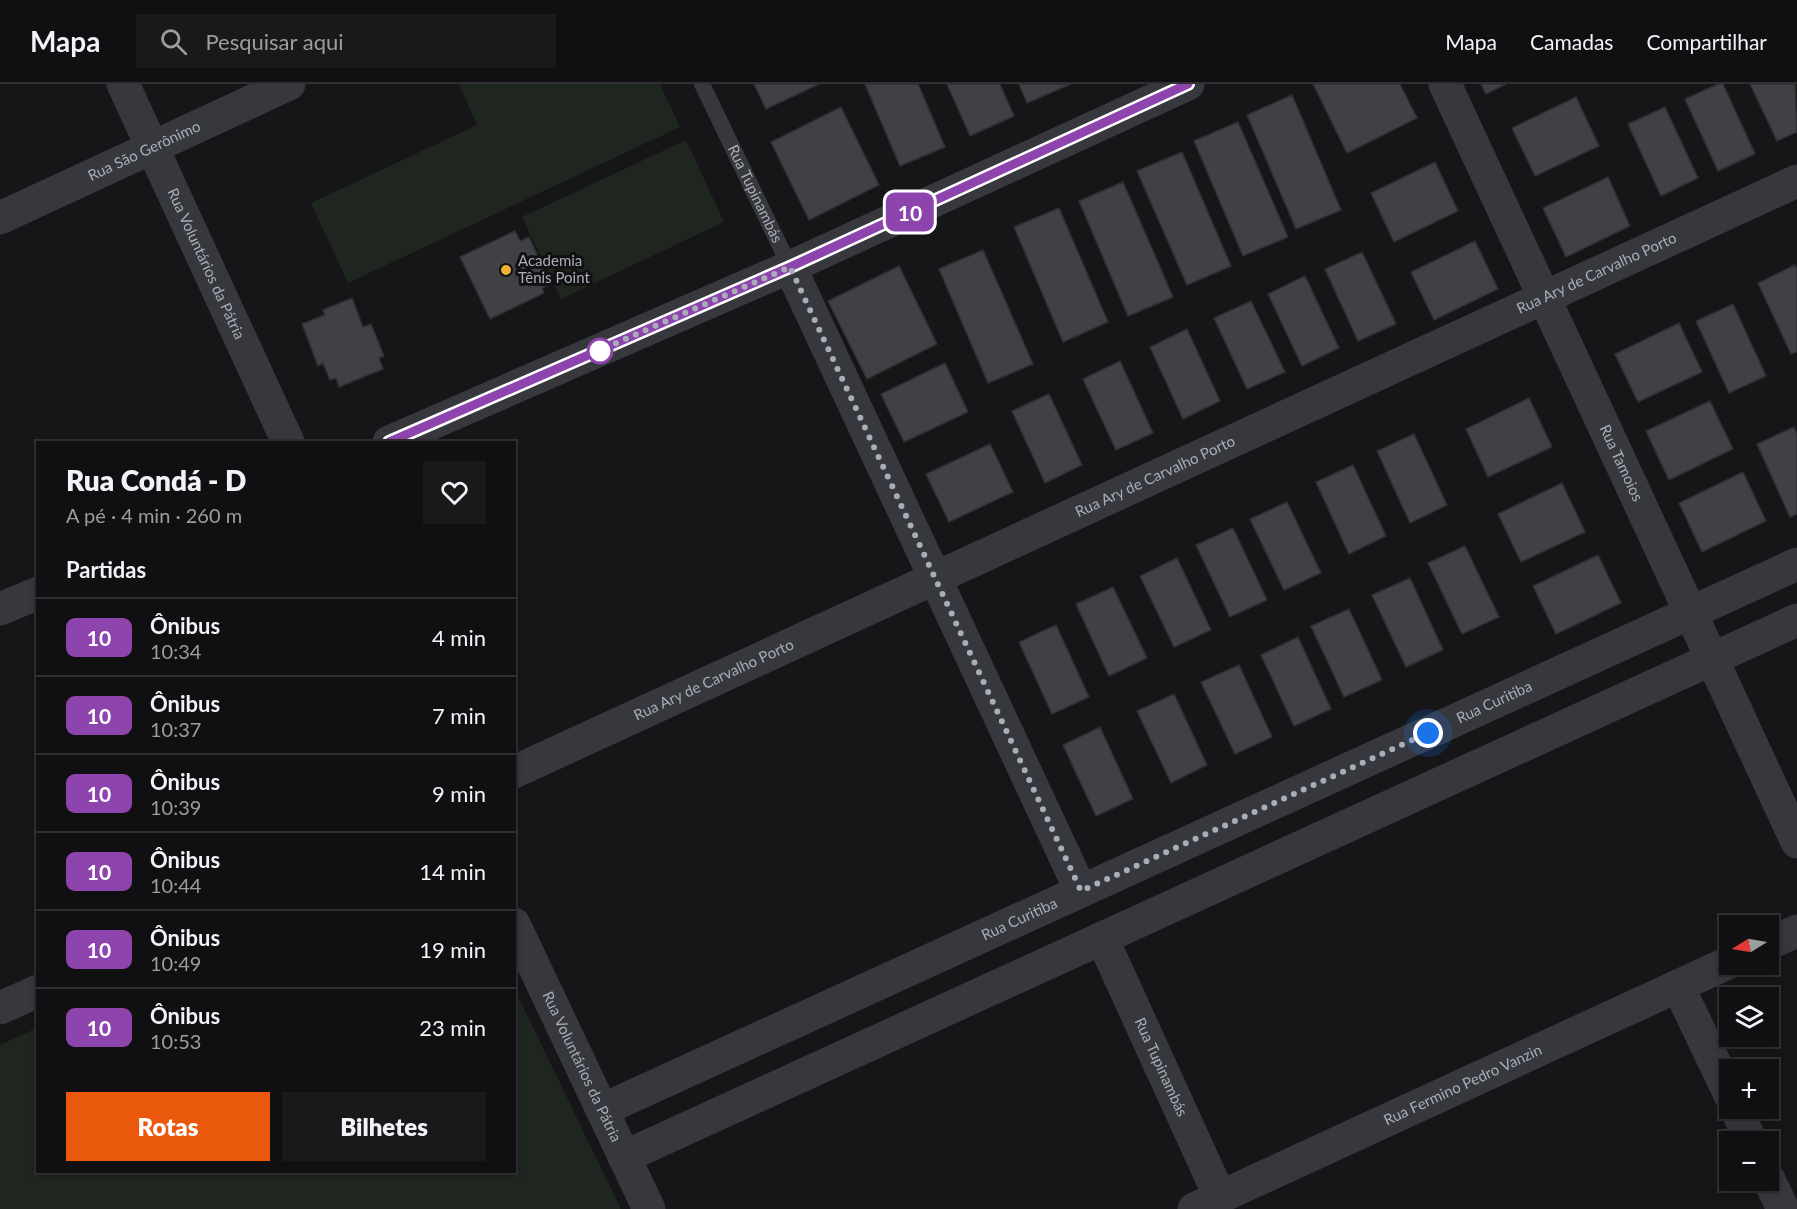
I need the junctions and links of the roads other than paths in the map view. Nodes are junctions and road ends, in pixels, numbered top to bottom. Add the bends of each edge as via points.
1 (123, 84) edge
2 (289, 84) edge
3 (702, 84) edge
4 (1188, 84) edge
5 (1445, 84) edge
6 (152, 147) junction
7 (1797, 182) edge
8 (0, 218) edge
9 (790, 267) junction
10 (1544, 298) junction
11 (288, 441) edge
12 (391, 441) edge
13 (1797, 564) edge
14 (935, 578) junction
15 (36, 594) edge
16 (0, 609) edge
17 (1690, 613) junction
18 (1797, 620) edge
19 (1712, 659) junction
20 (516, 770) edge
21 (1797, 842) edge
22 (1081, 891) junction
23 (516, 928) edge
24 (1797, 931) edge
25 (1102, 938) junction
26 (1779, 939) edge
27 (1719, 967) edge
28 (1678, 986) junction
29 (36, 992) edge
30 (0, 1008) edge
31 (1719, 1072) edge
32 (602, 1110) junction
33 (624, 1157) junction
34 (1774, 1191) edge
35 (1207, 1203) edge
36 (649, 1209) edge
37 (1783, 1209) edge

1 - 6 street, Rua Voluntários da Pátria
2 - 6 street, Rua São Gerônimo
3 - 9 lane, Rua Tupinambás
4 - 9 street
5 - 10 street, Rua Tamoios
6 - 8 street, Rua São Gerônimo
6 - 11 street, Rua Voluntários da Pátria
7 - 10 street, Rua Ary de Carvalho Porto
9 - 12 street
9 - 14 street, Rua Tupinambás
10 - 14 street, Rua Ary de Carvalho Porto
10 - 17 street, Rua Tamoios
13 - 17 street, Rua Curitiba
14 - 20 street, Rua Ary de Carvalho Porto
14 - 22 street, Rua Tupinambás
15 - 16 street
17 - 19 street, Rua Tamoios
17 - 22 street, Rua Curitiba
18 - 19 street
19 - 21 street, Rua Tamoios
19 - 25 street
22 - 32 street, Rua Curitiba
23 - 32 street, Rua Voluntários da Pátria
24 - 26 street
25 - 33 street
25 - 35 street, Rua Tupinambás
27 - 28 street, Rua Fermino Pedro Vanzin
28 - 31 street
28 - 35 street, Rua Fermino Pedro Vanzin
29 - 30 street
32 - 33 street, Rua Voluntários da Pátria
33 - 36 street, Rua Voluntários da Pátria
34 - 37 street

